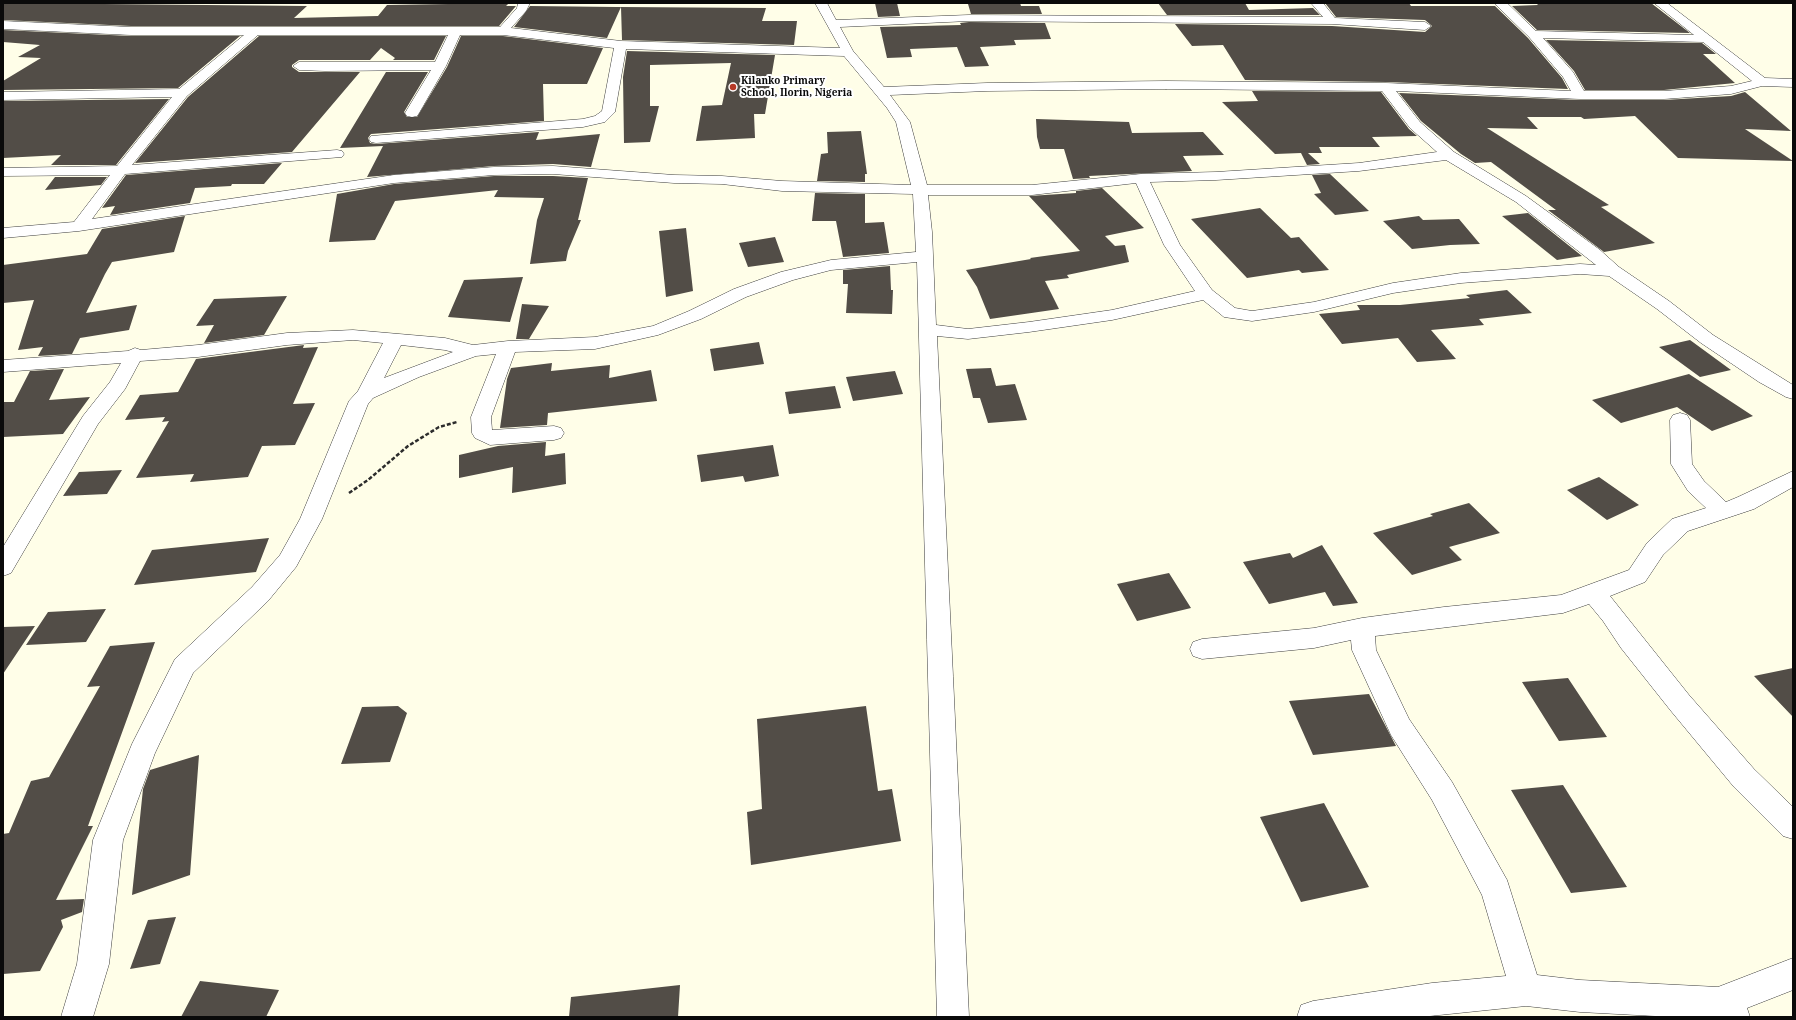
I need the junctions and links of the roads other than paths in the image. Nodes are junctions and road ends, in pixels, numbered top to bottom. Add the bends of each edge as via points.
1 (524, 3) edge
2 (821, 3) edge
3 (1317, 3) edge
4 (1500, 3) edge
5 (1660, 3) edge
6 (1174, 9) dead end
7 (1184, 20) junction
8 (1332, 21) junction
9 (834, 24) junction
10 (3, 25) edge
11 (1425, 26) dead end
12 (456, 31) junction
13 (503, 31) junction
14 (255, 32) junction
15 (1533, 34) junction
16 (1707, 39) junction
17 (621, 45) junction
18 (848, 52) junction
19 (299, 66) dead end
20 (440, 66) junction
21 (1762, 82) junction
22 (1793, 83) edge
23 (1386, 87) junction
24 (879, 91) junction
25 (182, 93) junction
26 (1580, 95) junction
27 (3, 96) edge
28 (412, 112) dead end
29 (376, 139) dead end
30 (337, 154) dead end
31 (1449, 155) junction
32 (121, 170) junction
33 (3, 172) edge
34 (1141, 178) junction
35 (920, 190) junction
36 (79, 226) junction
37 (3, 233) edge
38 (925, 256) junction
39 (1613, 271) junction
40 (1206, 294) junction
41 (927, 330) junction
42 (395, 339) junction
43 (508, 347) junction
44 (473, 351) junction
45 (135, 354) junction
46 (3, 366) edge
47 (1793, 393) edge
48 (366, 394) junction
49 (1680, 420) dead end
50 (554, 433) dead end
51 (1793, 478) edge
52 (1722, 511) junction
53 (3, 567) edge
54 (1592, 592) junction
55 (1362, 628) junction
56 (1202, 649) dead end
57 (1793, 826) edge
58 (1793, 974) edge
59 (1526, 990) junction
60 (1726, 1010) edge
61 (77, 1017) edge
62 (953, 1017) edge
63 (1313, 1017) edge

1 - 13 street
2 - 9 street
3 - 8 street
4 - 15 street
5 - 16 street
6 - 7 street
7 - 8 street
7 - 9 street via 1030,13
8 - 11 street
9 - 18 street
10 - 14 street via 131,31
12 - 13 street
12 - 14 street
12 - 20 street
13 - 17 street
14 - 25 street
15 - 16 street
15 - 26 street via 1568,75
16 - 21 street
17 - 18 street
17 - 29 street via 608,112 600,119 576,124
18 - 24 street
19 - 20 street
20 - 28 street
21 - 22 street
21 - 26 street via 1731,90 1698,93
23 - 24 street via 1166,85
23 - 26 street
23 - 31 street via 1415,125
24 - 35 street via 894,106 903,122
25 - 27 street
25 - 32 street
30 - 32 street
31 - 34 street via 1359,167
31 - 39 street via 1521,200
32 - 33 street
32 - 36 street
34 - 35 street via 1032,190
34 - 40 street via 1172,245
35 - 36 street via 782,186 552,170 494,171 387,180
35 - 38 street
36 - 37 street
38 - 41 street
38 - 43 street via 831,265 787,276 740,293 658,330 595,343
39 - 40 street via 1580,269 1461,278 1393,288 1314,308 1252,316 1230,312
39 - 47 street via 1708,339
40 - 41 street via 1112,315 1029,327 968,334
41 - 62 street
42 - 44 street via 445,344
42 - 45 street via 353,335 287,339 198,351
42 - 48 street
43 - 44 street
43 - 50 street via 481,417 482,433 490,438
44 - 48 street via 412,373
45 - 46 street
45 - 53 street via 118,385 90,421
48 - 61 street via 359,401 311,519 288,561 260,594 184,666 142,753 108,840 93,964
49 - 52 street via 1682,464 1696,486
51 - 52 street via 1746,503
52 - 54 street via 1680,525 1655,549 1637,576
54 - 55 street via 1563,604
54 - 57 street via 1612,614 1630,641 1680,703 1744,778
55 - 56 street via 1314,638
55 - 59 street via 1364,650 1400,727 1442,791 1496,890
58 - 60 street
59 - 60 street
59 - 63 street via 1432,998

